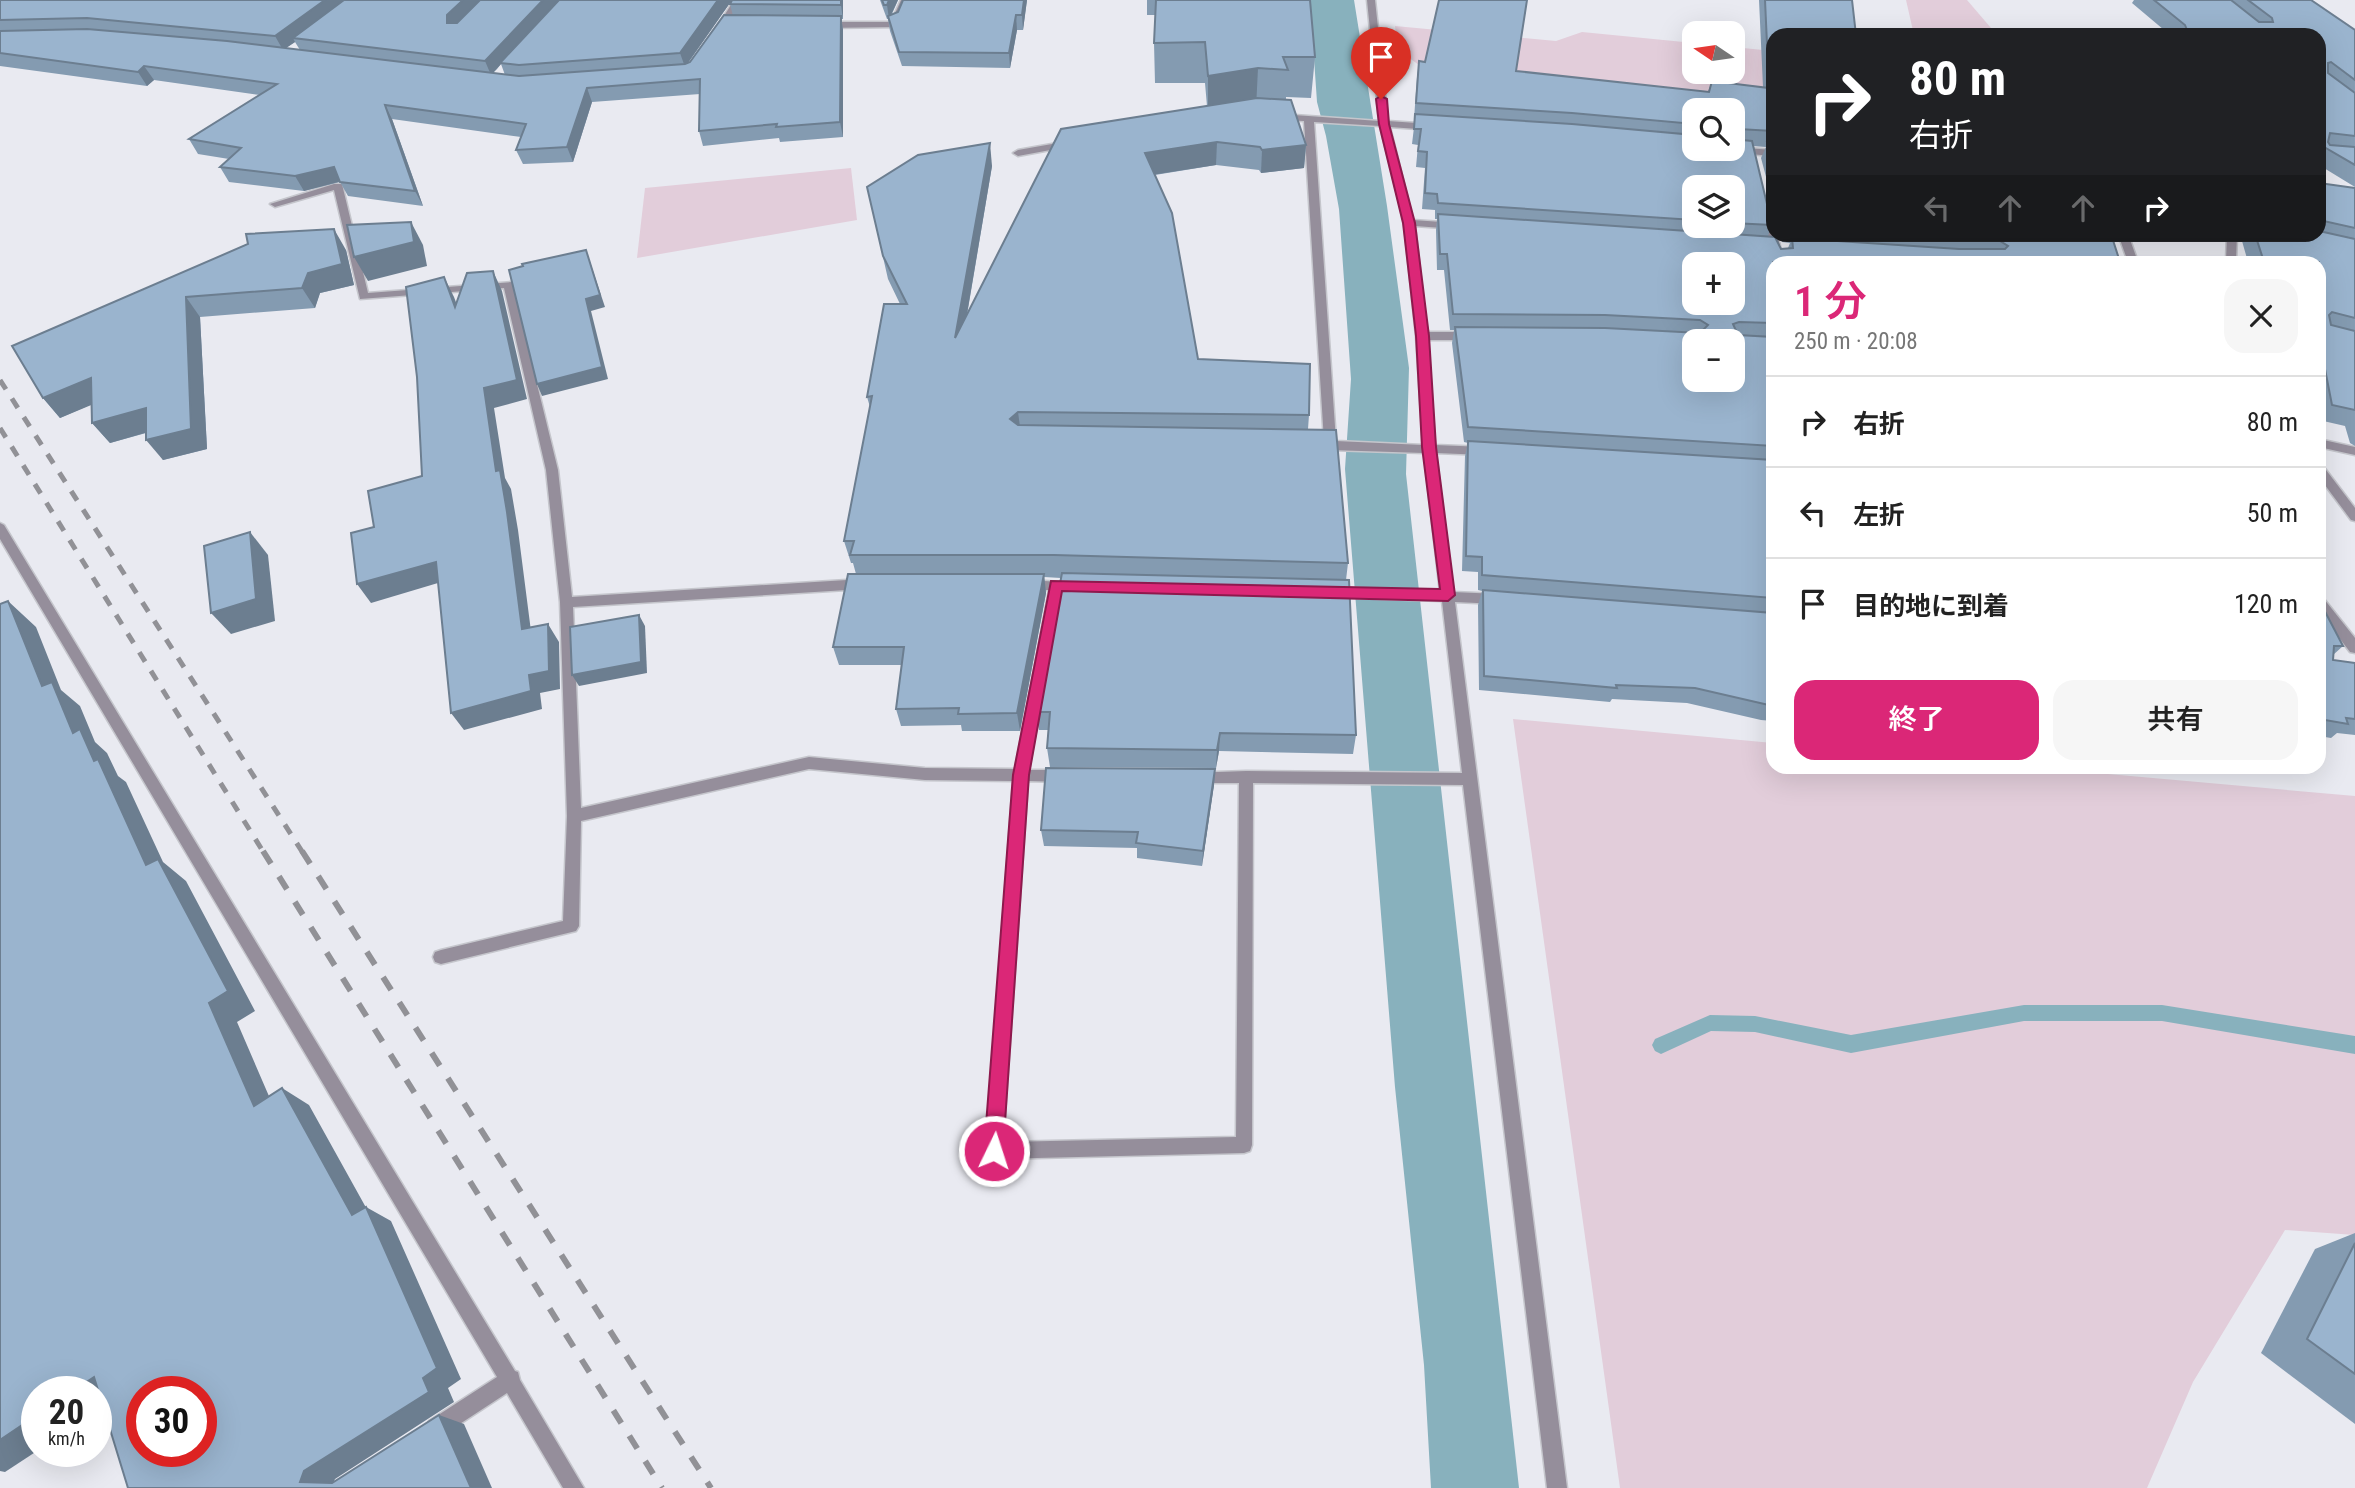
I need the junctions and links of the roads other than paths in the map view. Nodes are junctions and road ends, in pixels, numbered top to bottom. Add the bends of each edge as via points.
1 (738, 0) edge
2 (905, 0) edge
3 (1371, 0) edge
4 (723, 24) junction
5 (737, 24) edge
6 (815, 24) edge
7 (716, 34) edge
8 (1270, 117) edge
9 (1309, 120) junction
10 (1384, 124) junction
11 (1437, 127) edge
12 (1082, 142) edge
13 (1745, 150) edge
14 (1752, 151) junction
15 (1766, 152) edge
16 (1018, 153) dead end
17 (1755, 165) edge
18 (275, 204) dead end
19 (1765, 206) edge
20 (1766, 210) edge
21 (1409, 223) junction
22 (1463, 226) edge
23 (1773, 242) edge
24 (1761, 245) edge
25 (1774, 246) junction
26 (1788, 247) edge
27 (1777, 256) edge
28 (1422, 336) junction
29 (1477, 336) edge
30 (1303, 445) edge
31 (2326, 445) edge
32 (1330, 446) junction
33 (1429, 447) junction
34 (2355, 451) edge
35 (1498, 452) edge
36 (2326, 478) edge
37 (2355, 517) edge
38 (0, 528) edge
39 (879, 584) edge
40 (1015, 585) edge
41 (1056, 585) junction
42 (1090, 586) edge
43 (1319, 592) edge
44 (1448, 595) junction
45 (1516, 601) edge
46 (566, 602) junction
47 (2326, 611) edge
48 (2355, 648) edge
49 (1021, 775) junction
50 (1074, 776) edge
51 (1180, 777) edge
52 (1246, 777) junction
53 (1470, 779) junction
54 (574, 816) junction
55 (441, 957) dead end
56 (511, 1379) junction
57 (421, 1437) edge
58 (574, 1488) edge
59 (1557, 1488) edge

1 - 4 street
2 - 6 street via 894,25
3 - 10 street
4 - 5 street
4 - 7 street
8 - 9 street
9 - 10 street
9 - 32 street
10 - 11 street
10 - 21 street
12 - 16 street
13 - 14 street
14 - 15 street
14 - 17 street
18 - 46 street via 338,186 364,297 508,284 552,470
19 - 20 street
21 - 22 street
21 - 28 street
23 - 25 street
24 - 25 street
25 - 26 street
25 - 27 street
28 - 29 street
28 - 33 street
30 - 32 street
31 - 34 street
32 - 33 street
33 - 35 street
33 - 44 street
36 - 37 street
38 - 56 street
39 - 46 street
40 - 41 street
41 - 42 street
41 - 49 street
43 - 44 street
44 - 45 street
44 - 53 street
46 - 54 street
47 - 48 street
49 - 50 street
49 - 52 street via 994,1151 1244,1145
49 - 54 street via 925,774 808,763
51 - 52 street
52 - 53 street
53 - 59 street
54 - 55 street via 571,926
56 - 57 street
56 - 58 street

